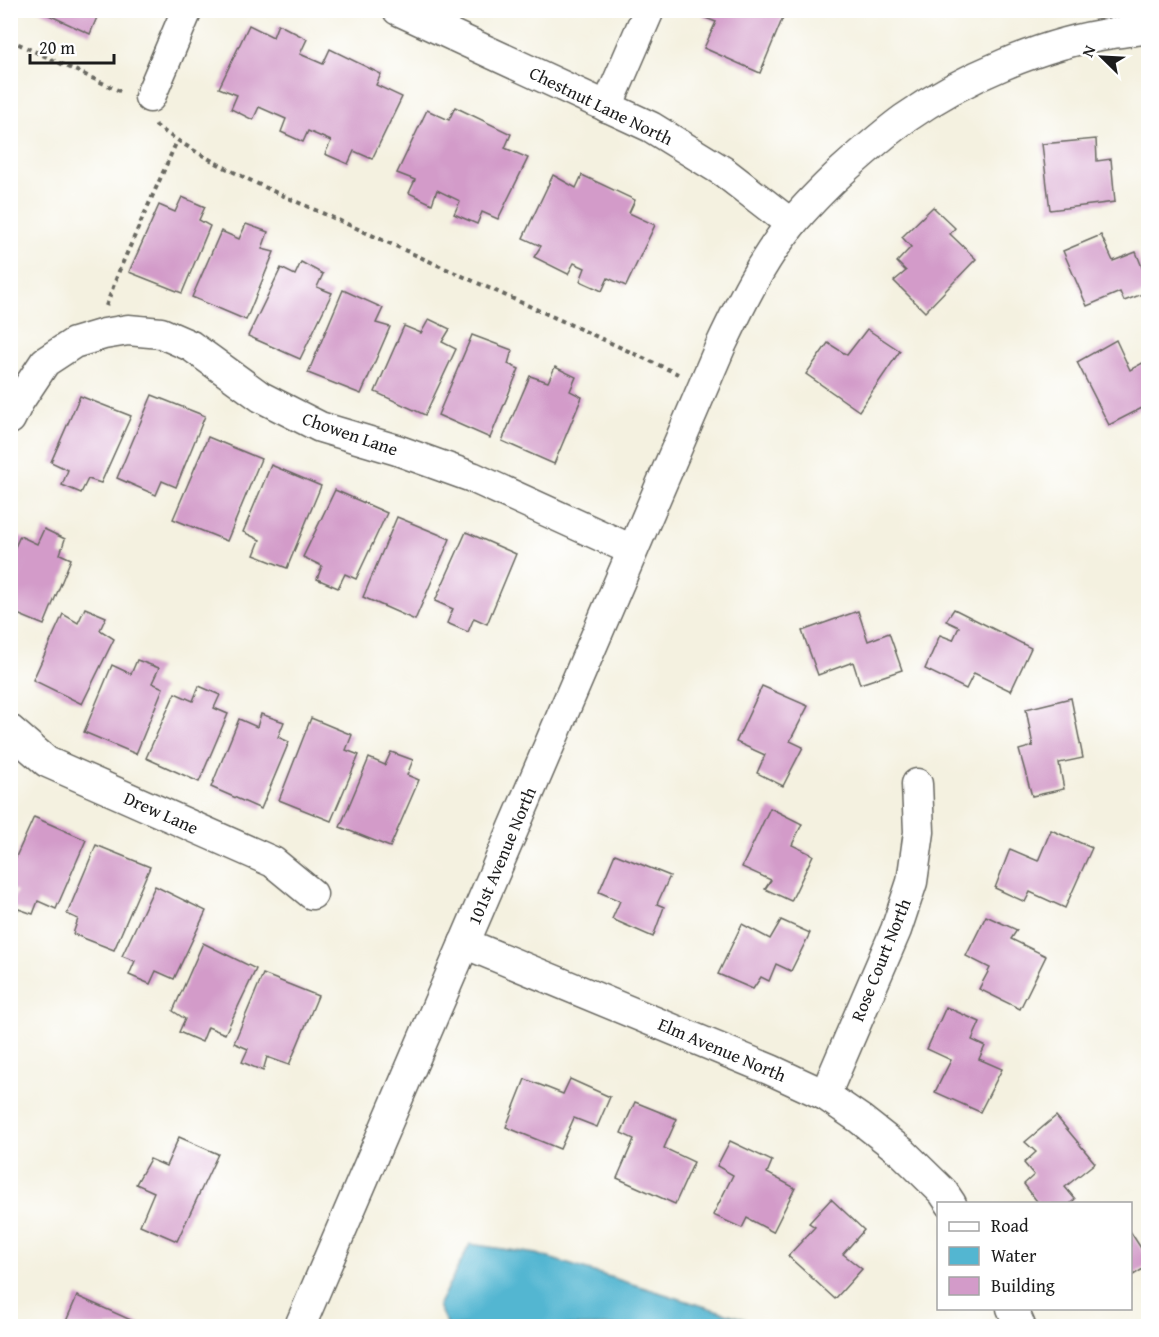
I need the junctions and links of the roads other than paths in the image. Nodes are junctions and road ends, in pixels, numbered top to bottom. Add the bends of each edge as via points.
1 (186, 10) edge
2 (398, 10) edge
3 (649, 10) edge
4 (1149, 29) edge
5 (607, 107) junction
6 (151, 110) road end
7 (791, 224) junction
8 (10, 419) edge
9 (632, 550) junction
10 (10, 730) edge
11 (917, 784) dead end
12 (312, 894) dead end
13 (464, 943) junction
14 (825, 1095) junction
15 (950, 1202) edge
16 (1013, 1310) edge
17 (300, 1326) edge
18 (1020, 1326) edge

1 - 6 street
2 - 5 street, Chestnut Lane North
3 - 5 street
4 - 7 street, 101st Avenue North via 1091,36 1054,46 1014,60 942,95 869,147
5 - 7 street, Chestnut Lane North via 700,156
7 - 9 street, 101st Avenue North via 767,258 721,345
8 - 9 street, Chowen Lane via 45,362 74,343 128,330 161,333 191,346 261,397 320,427 472,477
9 - 13 street, 101st Avenue North
10 - 12 street, Drew Lane via 47,762 273,862
11 - 14 street, Rose Court North via 919,832 912,882 896,930
13 - 14 street, Elm Avenue North
13 - 17 street, 101st Avenue North
14 - 15 street, Elm Avenue North via 902,1152
16 - 18 street

